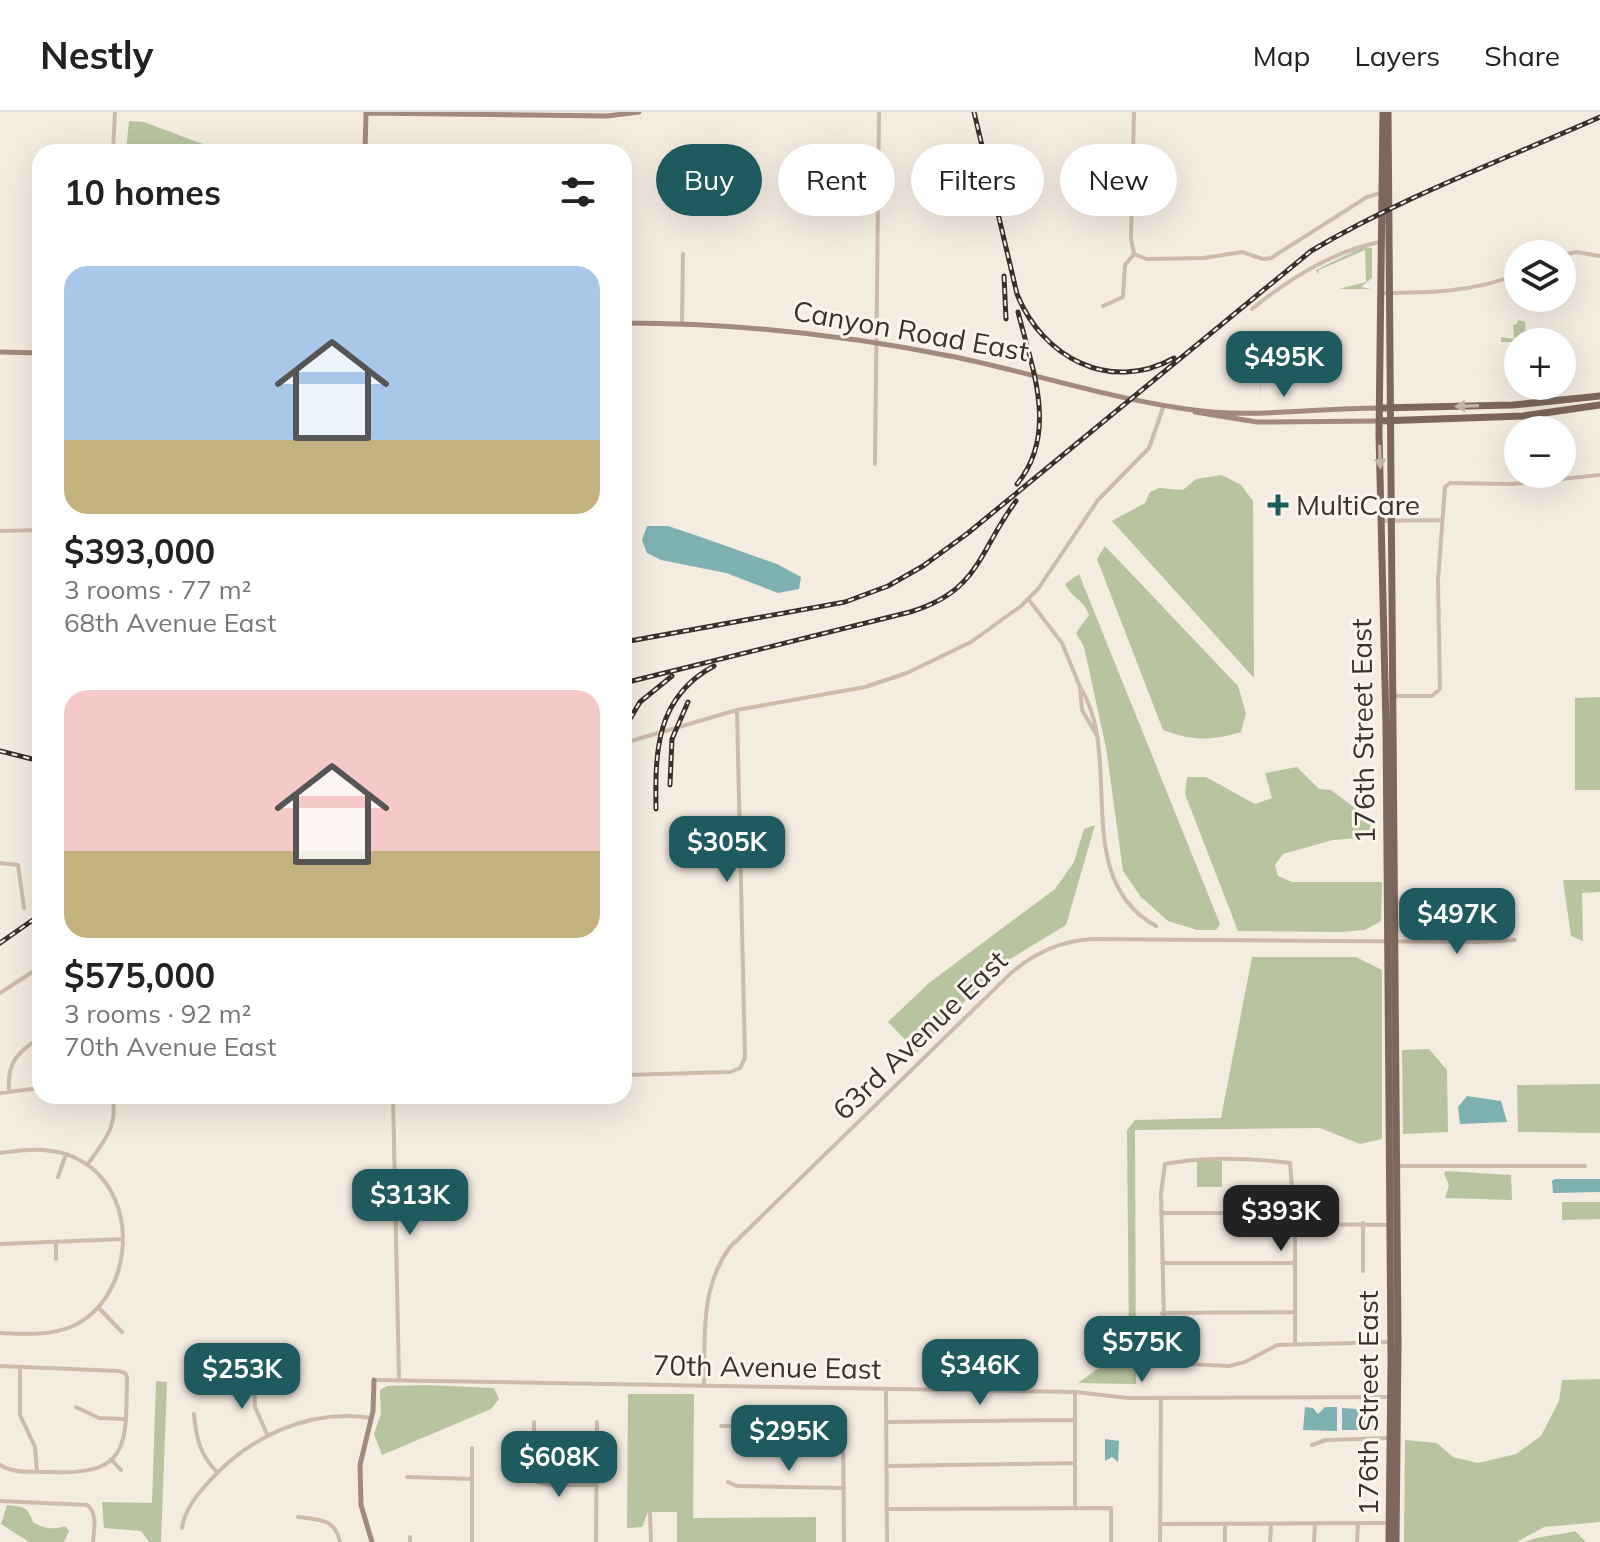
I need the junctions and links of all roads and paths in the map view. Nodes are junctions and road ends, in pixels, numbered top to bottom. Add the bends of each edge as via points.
1 (115, 112) edge
2 (366, 112) edge
3 (639, 112) edge
4 (879, 112) edge
5 (1134, 112) edge
6 (1386, 112) edge
7 (113, 144) edge
8 (365, 144) edge
9 (1381, 193) junction
10 (1384, 204) junction
11 (1384, 218) junction
12 (1380, 242) junction
13 (1576, 252) edge
14 (683, 254) dead end
15 (1134, 254) junction
16 (1600, 256) edge
17 (1504, 278) edge
18 (1385, 293) junction
19 (1103, 306) dead end
20 (1252, 309) dead end
21 (632, 323) edge
22 (682, 324) junction
23 (875, 343) junction
24 (0, 352) edge
25 (32, 353) edge
26 (1600, 396) edge
27 (1164, 405) junction
28 (1600, 405) edge
29 (1379, 408) junction
30 (1391, 408) junction
31 (1187, 409) junction
32 (1379, 421) junction
33 (1392, 421) junction
34 (875, 464) dead end
35 (1600, 475) edge
36 (1442, 520) junction
37 (1386, 521) junction
38 (32, 530) edge
39 (0, 531) edge
40 (1028, 599) junction
41 (1389, 694) junction
42 (737, 710) junction
43 (632, 741) edge
44 (1387, 850) junction
45 (0, 863) edge
46 (1395, 877) junction
47 (24, 908) dead end
48 (1156, 926) dead end
49 (1515, 940) dead end
50 (1392, 941) junction
51 (32, 972) edge
52 (0, 993) edge
53 (32, 1043) edge
54 (632, 1075) edge
55 (32, 1089) edge
56 (9, 1092) junction
57 (0, 1093) edge
58 (114, 1104) edge
59 (393, 1104) edge
60 (1389, 1110) junction
61 (1397, 1137) junction
62 (0, 1153) edge
63 (66, 1154) junction
64 (87, 1165) junction
65 (1397, 1166) junction
66 (1585, 1166) dead end
67 (58, 1177) dead end
68 (1162, 1213) junction
69 (1295, 1213) junction
70 (1363, 1223) junction
71 (1295, 1224) junction
72 (1390, 1225) junction
73 (123, 1239) junction
74 (56, 1242) junction
75 (0, 1244) edge
76 (56, 1259) dead end
77 (1162, 1263) junction
78 (1295, 1263) junction
79 (1363, 1271) dead end
80 (98, 1307) junction
81 (1295, 1312) junction
82 (1162, 1313) junction
83 (122, 1332) dead end
84 (0, 1333) edge
85 (1391, 1342) junction
86 (1295, 1343) junction
87 (0, 1366) edge
88 (20, 1367) junction
89 (254, 1379) dead end
90 (399, 1379) junction
91 (374, 1380) joint
92 (704, 1386) junction
93 (886, 1390) junction
94 (1075, 1392) junction
95 (1394, 1397) junction
96 (1161, 1398) junction
97 (76, 1407) dead end
98 (194, 1414) dead end
99 (371, 1418) junction
100 (126, 1419) junction
101 (1075, 1420) junction
102 (534, 1422) dead end
103 (597, 1422) dead end
104 (886, 1422) junction
105 (721, 1426) dead end
106 (268, 1435) junction
107 (1390, 1438) junction
108 (1312, 1445) dead end
109 (472, 1448) dead end
110 (111, 1459) junction
111 (1075, 1463) junction
112 (0, 1465) edge
113 (886, 1466) junction
114 (121, 1470) dead end
115 (37, 1471) junction
116 (217, 1472) junction
117 (407, 1477) dead end
118 (472, 1479) junction
119 (728, 1482) dead end
120 (596, 1485) junction
121 (844, 1488) junction
122 (0, 1501) edge
123 (1075, 1508) junction
124 (886, 1509) junction
125 (650, 1513) dead end
126 (298, 1517) dead end
127 (1358, 1523) junction
128 (1389, 1523) junction
129 (1160, 1524) junction
130 (1225, 1524) junction
131 (1271, 1524) junction
132 (1315, 1524) junction
133 (182, 1528) dead end
134 (93, 1542) edge
135 (340, 1542) edge
136 (372, 1542) edge
137 (472, 1542) edge
138 (596, 1542) edge
139 (651, 1542) edge
140 (844, 1542) edge
141 (887, 1542) edge
142 (1111, 1542) edge
143 (1160, 1542) edge
144 (1225, 1542) edge
145 (1270, 1542) edge
146 (1314, 1542) edge
147 (1357, 1542) edge
148 (1389, 1542) edge
149 (1396, 1542) edge

1 - 7 street
2 - 3 main road
2 - 8 main road
4 - 23 street
5 - 15 street
6 - 9 main road, 176th Street East
6 - 10 main road, 176th Street East
9 - 10 main road, 176th Street East
9 - 15 street via 1274,257 1242,252 1146,259
10 - 11 main road, 176th Street East
11 - 12 main road, 176th Street East
11 - 18 main road, 176th Street East
12 - 18 main road, 176th Street East
12 - 20 street via 1288,280
13 - 16 street
14 - 22 street
15 - 19 street via 1125,265 1123,297
17 - 18 street via 1466,288
18 - 29 main road, 176th Street East
18 - 30 main road, 176th Street East
21 - 22 main road, Canyon Road East
22 - 23 main road, Canyon Road East via 795,331
23 - 27 main road, Canyon Road East
23 - 34 street
24 - 25 main road
26 -> 30 main road, Canyon Road East
27 - 31 main road, Canyon Road East
27 - 40 street via 1149,448 1098,500
28 - 33 main road, Canyon Road East via 1523,416
29 - 30 main road, Canyon Road East
29 - 31 main road, Canyon Road East via 1267,414
29 - 32 main road, 176th Street East
30 - 33 main road, 176th Street East
31 - 32 main road, Canyon Road East via 1257,422
32 - 33 main road, Canyon Road East
32 -> 37 main road, 176th Street East
33 - 37 main road, 176th Street East
35 - 36 street via 1512,484 1450,483 1443,490
36 - 37 street
36 - 41 street via 1440,687 1437,694
37 - 41 main road, 176th Street East
38 - 39 street
40 - 42 street via 971,642 907,673 849,691
40 - 48 street via 1062,643 1087,697 1112,874 1132,907
41 - 44 main road, 176th Street East
41 - 46 main road, 176th Street East
42 - 43 street
42 - 54 street via 745,1058 730,1072
44 - 46 main road
44 - 50 main road, 176th Street East
45 - 47 street via 18,865
46 - 50 main road, 176th Street East
49 - 50 street, 63rd Avenue East
50 - 60 main road, 176th Street East
50 - 61 main road, 176th Street East
50 - 92 street, 63rd Avenue East via 1092,939 1061,944 1031,958 730,1247 706,1300
51 - 52 street
53 - 56 street via 11,1063
55 - 56 street
56 - 57 street
58 - 64 street via 113,1126
59 - 90 street
60 - 61 main road
60 - 72 main road, 176th Street East
61 - 65 main road, 176th Street East
62 - 63 street via 41,1149
63 - 64 street
63 - 67 street
64 - 73 street via 113,1197
65 - 66 street
65 - 95 main road, 176th Street East
68 - 69 street
68 - 69 street via 1165,1164 1259,1159 1290,1163
68 - 77 street
69 - 71 street
70 - 71 street
70 - 72 street
70 - 79 street
71 - 78 street
72 - 85 main road, 176th Street East
73 - 74 street
73 - 80 street via 120,1270
74 - 75 street
74 - 76 street
77 - 78 street
77 - 82 street
78 - 81 street
80 - 83 street
80 - 84 street via 57,1331
81 - 82 street
81 - 86 street
82 - 86 street via 1165,1363 1236,1365 1270,1346
85 - 86 street
85 - 95 main road, 176th Street East
87 - 88 street
88 - 100 street via 125,1373
88 - 115 street via 20,1415 35,1447
89 - 106 street via 255,1407
90 - 91 street, 70th Avenue East
90 - 92 street, 70th Avenue East
91 - 99 main road
92 - 93 street, 70th Avenue East
93 - 94 street, 70th Avenue East
93 - 104 street
94 - 96 street, 70th Avenue East
94 - 101 street
95 - 96 street, 70th Avenue East
95 - 107 main road, 176th Street East
95 - 149 main road, 176th Street East
96 - 129 street
97 - 100 street via 99,1418
98 - 116 street via 203,1456
99 - 106 street via 315,1420
99 - 136 main road via 360,1465 361,1505
100 - 110 street via 125,1435
101 - 104 street
101 - 111 street
102 - 120 street via 536,1480
103 - 120 street
104 - 113 street
105 - 121 street via 843,1428
106 - 116 street
107 - 108 street
107 - 128 main road, 176th Street East
109 - 118 street
110 - 114 street
110 - 115 street via 85,1472
111 - 113 street
111 - 123 street
112 - 115 street
113 - 124 street
116 - 133 street via 190,1506
117 - 118 street
118 - 137 street
119 - 121 street
120 - 138 street
121 - 140 street
122 - 134 street via 83,1504 93,1511
123 - 124 street
123 - 142 street via 1111,1508
124 - 141 street
125 - 139 street
126 - 135 street via 327,1521
127 - 128 street
127 - 132 street
127 - 147 street
128 - 148 main road, 176th Street East
129 - 130 street
129 - 143 street
130 - 131 street
130 - 144 street
131 - 132 street
131 - 145 street
132 - 146 street

